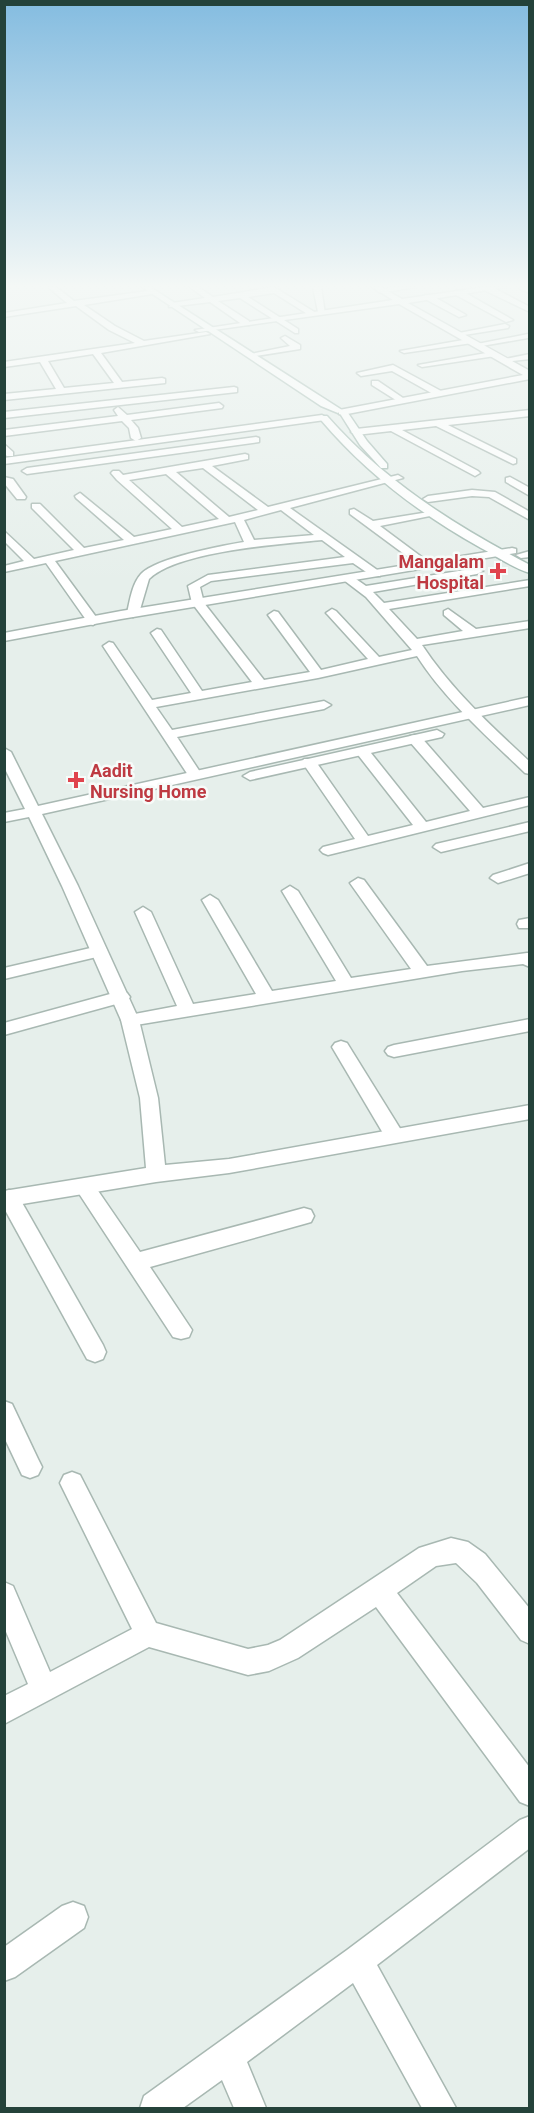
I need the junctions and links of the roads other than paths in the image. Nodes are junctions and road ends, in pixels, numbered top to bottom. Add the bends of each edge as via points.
1 (58, 386) edge
2 (96, 386) edge
3 (106, 386) edge
4 (283, 386) edge
5 (296, 386) edge
6 (379, 386) edge
7 (425, 386) edge
8 (476, 386) edge
9 (503, 386) edge
10 (98, 388) junction
11 (234, 390) dead end
12 (62, 392) junction
13 (438, 393) junction
14 (4, 397) edge
15 (402, 400) junction
16 (111, 403) junction
17 (219, 406) dead end
18 (343, 413) junction
19 (530, 413) edge
20 (4, 415) edge
21 (508, 415) junction
22 (321, 416) junction
23 (124, 417) junction
24 (437, 423) junction
25 (530, 426) edge
26 (392, 428) junction
27 (356, 432) junction
28 (4, 433) edge
29 (256, 440) dead end
30 (132, 441) junction
31 (230, 444) junction
32 (6, 454) edge
33 (144, 455) junction
34 (106, 461) junction
35 (513, 461) dead end
36 (200, 465) junction
37 (27, 471) dead end
38 (162, 471) junction
39 (475, 473) dead end
40 (120, 478) junction
41 (393, 479) junction
42 (4, 480) edge
43 (510, 480) dead end
44 (231, 483) junction
45 (193, 492) junction
46 (530, 493) edge
47 (80, 496) dead end
48 (21, 497) dead end
49 (428, 498) junction
50 (36, 506) dead end
51 (281, 506) junction
52 (265, 510) junction
53 (354, 512) dead end
54 (431, 513) junction
55 (530, 517) edge
56 (233, 519) junction
57 (371, 525) junction
58 (179, 530) junction
59 (4, 534) edge
60 (325, 537) junction
61 (132, 541) junction
62 (250, 544) junction
63 (82, 552) junction
64 (499, 554) junction
65 (523, 555) edge
66 (356, 559) junction
67 (49, 560) junction
68 (32, 564) junction
69 (427, 566) junction
70 (4, 569) edge
71 (530, 570) edge
72 (477, 571) dead end
73 (376, 574) junction
74 (348, 579) junction
75 (530, 583) edge
76 (363, 590) junction
77 (198, 603) junction
78 (380, 607) junction
79 (133, 613) junction
80 (332, 613) dead end
81 (448, 613) dead end
82 (274, 615) dead end
83 (93, 621) junction
84 (530, 624) edge
85 (158, 633) dead end
86 (473, 633) junction
87 (4, 637) edge
88 (109, 646) dead end
89 (417, 647) junction
90 (376, 662) junction
91 (318, 674) junction
92 (261, 685) junction
93 (199, 696) junction
94 (530, 701) edge
95 (147, 705) junction
96 (324, 705) dead end
97 (530, 713) edge
98 (477, 719) junction
99 (168, 735) junction
100 (415, 739) junction
101 (530, 748) edge
102 (362, 751) junction
103 (4, 752) edge
104 (512, 753) junction
105 (309, 762) junction
106 (530, 770) edge
107 (195, 775) junction
108 (530, 801) edge
109 (480, 813) junction
110 (4, 818) edge
111 (35, 818) junction
112 (422, 826) junction
113 (530, 826) edge
114 (4, 830) edge
115 (364, 841) junction
116 (441, 847) dead end
117 (328, 850) dead end
118 (530, 868) edge
119 (498, 878) dead end
120 (358, 883) dead end
121 (290, 891) dead end
122 (210, 900) dead end
123 (143, 912) dead end
124 (99, 951) junction
125 (530, 962) edge
126 (423, 973) junction
127 (4, 974) edge
128 (347, 985) junction
129 (121, 997) junction
130 (267, 997) junction
131 (187, 1010) junction
132 (130, 1020) junction
133 (530, 1026) edge
134 (4, 1029) edge
135 (341, 1047) dead end
136 (394, 1051) dead end
137 (530, 1112) edge
138 (394, 1136) junction
139 (156, 1174) junction
140 (85, 1187) junction
141 (7, 1199) edge
142 (304, 1216) dead end
143 (135, 1262) junction
144 (182, 1330) dead end
145 (95, 1352) dead end
146 (4, 1411) edge
147 (30, 1467) dead end
148 (72, 1483) dead end
149 (379, 1590) junction
150 (4, 1594) edge
151 (530, 1631) edge
152 (148, 1634) junction
153 (44, 1690) junction
154 (4, 1711) edge
155 (530, 1792) edge
156 (530, 1830) edge
157 (73, 1917) dead end
158 (358, 1961) junction
159 (4, 1966) edge
160 (228, 2056) junction
161 (156, 2109) edge
162 (250, 2109) edge
163 (440, 2109) edge

1 - 12 street
2 - 10 street
3 - 10 street
4 - 22 street
5 - 18 street
6 - 15 street
7 - 13 street
8 - 13 street
9 - 18 street
10 - 12 street
10 - 16 street
11 - 16 street
12 - 14 street
13 - 15 street
15 - 18 street
16 - 20 street
16 - 23 street
17 - 23 street
18 - 22 street via 325,410
18 - 27 street
19 - 21 street
21 - 24 street
21 - 25 street
22 - 30 street
22 - 41 street via 344,444
23 - 28 street
23 - 30 street via 134,428
24 - 26 street
24 - 35 street
26 - 27 street
26 - 39 street
27 - 41 street
29 - 31 street
30 - 32 street
30 - 33 street
31 - 33 street
31 - 36 street via 248,460
33 - 34 street
33 - 38 street
34 - 37 street via 57,472
34 - 40 street
36 - 38 street
36 - 44 street
38 - 40 street
38 - 45 street
40 - 58 street
41 - 49 street
41 - 51 street
41 - 54 street
42 - 48 street
43 - 46 street
44 - 45 street
44 - 52 street
45 - 56 street
47 - 61 street
49 - 55 street via 491,494
49 - 65 street via 451,516
50 - 63 street
51 - 52 street
51 - 60 street
52 - 56 street
53 - 57 street
54 - 57 street
54 - 64 street
56 - 58 street
56 - 62 street
57 - 69 street
58 - 61 street
59 - 68 street
60 - 62 street
60 - 66 street
61 - 63 street
62 - 79 street via 147,574
63 - 67 street
64 - 65 street
64 - 69 street
64 - 71 street
66 - 73 street
66 - 77 street via 208,578 194,586
67 - 68 street
67 - 83 street
68 - 70 street
69 - 73 street
72 - 76 street
73 - 74 street
74 - 76 street
74 - 77 street
75 - 78 street
76 - 78 street
77 - 79 street
77 - 92 street
78 - 89 street
79 - 83 street
80 - 90 street
81 - 86 street
82 - 91 street
83 - 87 street
84 - 86 street
85 - 93 street
86 - 89 street
88 - 95 street
89 - 90 street
89 - 98 street via 431,669
90 - 91 street
91 - 92 street
92 - 93 street
93 - 95 street
94 - 98 street
95 - 99 street
96 - 99 street
97 - 98 street
98 - 100 street
98 - 104 street
98 - 107 street
99 - 107 street
100 - 102 street
100 - 109 street
101 - 104 street
102 - 105 street
102 - 112 street
103 - 111 street
104 - 106 street
105 - 111 street
105 - 115 street
107 - 111 street
108 - 109 street
109 - 112 street
110 - 111 street
111 - 114 street
111 - 124 street
112 - 115 street
113 - 116 street
115 - 117 street
118 - 119 street
120 - 126 street
121 - 128 street
122 - 130 street
123 - 131 street
124 - 127 street
124 - 129 street
125 - 126 street via 526,958
126 - 128 street
128 - 130 street
129 - 132 street
129 - 134 street
130 - 131 street
131 - 132 street
132 - 139 street via 149,1098
133 - 136 street
135 - 138 street
137 - 138 street
138 - 139 street via 229,1166
139 - 140 street
140 - 141 street
140 - 143 street
141 - 145 street
142 - 143 street
143 - 144 street
146 - 147 street
148 - 152 street
149 - 151 street via 428,1557 447,1549 462,1552 480,1567
149 - 152 street via 269,1659 248,1662
149 - 155 street
150 - 153 street
152 - 153 street
153 - 154 street
156 - 158 street
157 - 159 street
158 - 160 street
158 - 163 street
160 - 161 street
160 - 162 street

